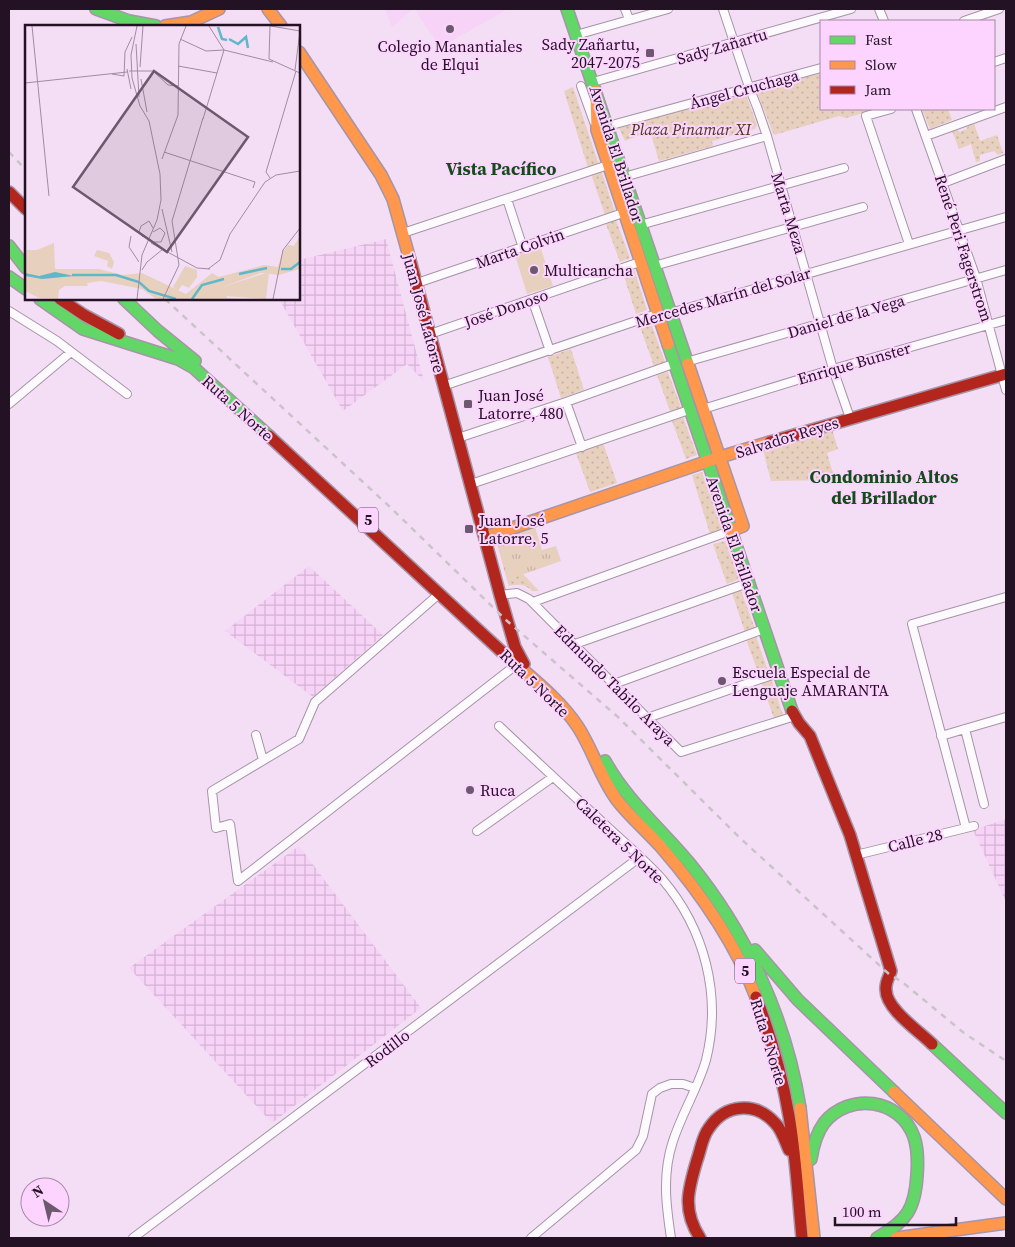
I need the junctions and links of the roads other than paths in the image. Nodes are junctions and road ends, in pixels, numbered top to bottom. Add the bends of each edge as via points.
1 (96, 9) edge
2 (218, 9) edge
3 (268, 9) edge
4 (568, 9) edge
5 (626, 9) edge
6 (668, 9) edge
7 (723, 9) edge
8 (851, 9) edge
9 (999, 9) edge
10 (828, 12) edge
11 (629, 19) junction
12 (967, 20) edge
13 (151, 25) edge
14 (172, 25) edge
15 (280, 25) edge
16 (576, 35) junction
17 (734, 42) junction
18 (300, 54) edge
19 (820, 68) edge
20 (582, 86) dead end
21 (595, 86) junction
22 (748, 87) junction
23 (1006, 107) edge
24 (887, 110) edge
25 (916, 110) edge
26 (608, 126) junction
27 (597, 130) junction
28 (767, 136) junction
29 (926, 136) junction
30 (1006, 159) edge
31 (608, 165) junction
32 (844, 168) dead end
33 (624, 177) junction
34 (943, 183) junction
35 (780, 184) junction
36 (9, 192) edge
37 (507, 199) junction
38 (863, 207) dead end
39 (25, 208) edge
40 (623, 213) junction
41 (1006, 217) edge
42 (640, 225) junction
43 (793, 226) junction
44 (960, 231) junction
45 (403, 233) junction
46 (909, 244) junction
47 (9, 246) edge
48 (523, 248) junction
49 (640, 262) junction
50 (9, 263) edge
51 (654, 266) junction
52 (25, 267) edge
53 (1006, 270) edge
54 (807, 273) junction
55 (25, 274) edge
56 (9, 276) edge
57 (976, 278) junction
58 (417, 283) junction
59 (9, 287) edge
60 (25, 288) edge
61 (25, 295) edge
62 (532, 299) junction
63 (34, 300) edge
64 (41, 300) edge
65 (62, 300) edge
66 (125, 300) edge
67 (54, 309) junction
68 (9, 310) edge
69 (670, 313) junction
70 (657, 314) junction
71 (1006, 320) edge
72 (820, 323) junction
73 (989, 324) junction
74 (430, 334) junction
75 (550, 351) junction
76 (71, 352) junction
77 (686, 362) junction
78 (198, 364) junction
79 (673, 364) junction
80 (833, 369) junction
81 (1004, 375) edge
82 (444, 386) junction
83 (1006, 390) edge
84 (127, 394) dead end
85 (566, 402) junction
86 (9, 404) edge
87 (702, 409) junction
88 (689, 410) junction
89 (850, 418) junction
90 (458, 438) junction
91 (582, 446) junction
92 (720, 458) junction
93 (707, 462) junction
94 (471, 484) junction
95 (730, 531) junction
96 (486, 537) junction
97 (748, 583) junction
98 (439, 594) junction
99 (500, 596) junction
100 (1006, 597) edge
101 (533, 602) junction
102 (506, 620) junction
103 (764, 629) junction
104 (495, 633) junction
105 (574, 644) junction
106 (520, 664) junction
107 (778, 673) junction
108 (614, 684) junction
109 (794, 716) junction
110 (1006, 717) edge
111 (647, 718) junction
112 (499, 726) dead end
113 (965, 729) junction
114 (256, 735) dead end
115 (942, 736) junction
116 (263, 760) junction
117 (553, 776) junction
118 (984, 804) dead end
119 (477, 831) dead end
120 (856, 855) junction
121 (640, 857) junction
122 (721, 905) junction
123 (696, 1088) junction
124 (1006, 1112) edge
125 (795, 1165) junction
126 (808, 1176) junction
127 (1006, 1198) edge
128 (1006, 1223) edge
129 (806, 1224) junction
130 (133, 1238) edge
131 (531, 1238) edge
132 (671, 1238) edge
133 (700, 1238) edge
134 (802, 1238) edge
135 (814, 1238) edge
136 (877, 1238) edge
137 (896, 1238) edge

1 - 13 main road
2 - 14 main road via 191,22
3 - 15 main road
4 - 16 main road, Avenida El Brillador
5 - 11 street
6 - 11 street
7 - 17 street, Marta Meza
8 - 10 street, Sady Zañartu
9 - 12 street
10 - 17 street, Sady Zañartu
11 - 16 street
16 - 21 main road, Avenida El Brillador
17 - 21 street, Sady Zañartu
17 - 22 street, Marta Meza
18 - 45 main road, Juan José Latorre via 381,175 393,199
19 - 22 street, Ángel Cruchaga
20 - 27 street, Avenida El Brillador
21 - 26 main road, Avenida El Brillador
21 - 27 main road
22 - 26 street, Ángel Cruchaga
22 - 28 street, Marta Meza
23 - 29 street
24 - 46 street via 866,116
25 - 29 street, René Peri Fagerstrom
26 - 33 main road, Avenida El Brillador
27 - 31 main road, Avenida El Brillador
28 - 33 street
28 - 35 street, Marta Meza
29 - 34 street, René Peri Fagerstrom
30 - 34 street
31 - 37 street
31 - 40 main road, Avenida El Brillador
32 - 35 street
33 - 42 main road, Avenida El Brillador
34 - 44 street, René Peri Fagerstrom
35 - 42 street
35 - 43 street, Marta Meza
36 - 39 main road
37 - 45 street
37 - 48 street
38 - 43 street
40 - 48 street, Marta Colvin
40 - 49 main road, Avenida El Brillador
41 - 44 street, Mercedes Marín del Solar
42 - 51 main road, Avenida El Brillador
43 - 51 street
43 - 54 street, Marta Meza
44 - 46 street, Mercedes Marín del Solar
44 - 57 street, René Peri Fagerstrom
45 - 58 main road, Juan José Latorre
46 - 54 street, Mercedes Marín del Solar
47 - 52 main road
48 - 58 street, Marta Colvin
49 - 62 street, José Donoso
49 - 70 main road, Avenida El Brillador
50 - 55 main road
51 - 69 main road, Avenida El Brillador
53 - 57 street, Daniel de la Vega
54 - 69 street, Mercedes Marín del Solar
54 - 72 street, Marta Meza
56 - 60 main road
57 - 72 street, Daniel de la Vega
57 - 73 street, René Peri Fagerstrom
58 - 74 main road, Juan José Latorre
59 - 61 main road
62 - 74 street, José Donoso
62 - 75 street
63 - 67 main road
64 - 67 main road, Ruta 5 Norte / 5
65 - 78 main road, Ruta 5 Norte / 5 via 115,332 173,351
66 - 78 main road
67 - 98 main road, Ruta 5 Norte / 5 via 83,329 166,354 194,368
68 - 76 street
69 - 70 main road, Mercedes Marín del Solar
69 - 77 main road, Avenida El Brillador
70 - 75 street, Mercedes Marín del Solar
70 - 79 main road, Avenida El Brillador
71 - 73 street, Enrique Bunster
72 - 77 street, Daniel de la Vega
72 - 80 street, Marta Meza
73 - 80 street, Enrique Bunster
73 - 81 street, René Peri Fagerstrom
74 - 82 main road, Juan José Latorre
75 - 82 street, Mercedes Marín del Solar
76 - 84 street
76 - 86 street
77 - 87 main road, Avenida El Brillador
78 - 104 main road, Ruta 5 Norte / 5
79 - 85 street
79 - 88 main road, Avenida El Brillador
80 - 87 street, Enrique Bunster
80 - 89 street, Marta Meza
81 - 83 street, René Peri Fagerstrom
81 - 89 main road, Salvador Reyes
82 - 90 main road, Juan José Latorre
85 - 90 street
85 - 91 street
87 - 92 main road, Avenida El Brillador
88 - 91 street
88 - 93 main road, Avenida El Brillador
89 - 92 main road, Salvador Reyes
90 - 94 main road, Juan José Latorre
91 - 94 street
92 - 93 main road, Salvador Reyes
92 - 95 main road, Avenida El Brillador via 743,526
93 - 95 main road, Avenida El Brillador
93 - 96 main road, Salvador Reyes
94 - 96 main road, Juan José Latorre
95 - 97 main road, Avenida El Brillador
95 - 101 street
96 - 99 main road, Juan José Latorre
97 - 103 main road, Avenida El Brillador
97 - 105 street
98 - 106 main road, Ruta 5 Norte / 5
98 - 116 street via 315,702 299,739
99 - 101 street, Edmundo Tabilo Araya via 517,593
99 - 102 main road, Juan José Latorre
100 - 115 street via 912,624
101 - 105 street, Edmundo Tabilo Araya
102 - 104 main road
102 - 106 main road, Juan José Latorre
103 - 107 main road, Avenida El Brillador
103 - 108 street
104 - 106 main road, Ruta 5 Norte / 5
105 - 108 street, Edmundo Tabilo Araya
106 - 116 street via 238,881 230,824 216,828 212,791
106 - 122 main road, Ruta 5 Norte / 5 via 582,720 622,788 682,853
106 - 125 main road, Ruta 5 Norte / 5 via 574,721 614,796 676,864 725,934 744,970 772,1039 787,1100
107 - 109 main road, Avenida El Brillador
107 - 111 street
108 - 111 street, Edmundo Tabilo Araya
109 - 111 street, Edmundo Tabilo Araya via 681,752
109 - 120 main road, Avenida El Brillador via 810,736
110 - 113 street
112 - 117 street, Caletera 5 Norte
113 - 115 street
113 - 118 street
114 - 116 street
115 - 120 street, Calle 28 via 970,827
117 - 119 street
117 - 121 street, Caletera 5 Norte
120 - 124 main road, Avenida El Brillador via 891,971 886,982 887,996 910,1024
121 - 123 street, Caletera 5 Norte via 682,906 707,965 712,995 711,1033
121 - 130 street, Rodillo
122 - 126 main road, Ruta 5 Norte / 5 via 755,964 782,1034 799,1102
122 - 127 main road via 762,960 798,1000
123 - 131 street via 671,1084 652,1094 643,1136 636,1150
123 - 132 street, Caletera 5 Norte via 668,1158 666,1202
125 - 129 main road, Ruta 5 Norte / 5
125 - 133 main road via 780,1130 765,1113 741,1107 717,1117 704,1136 688,1194 690,1220
126 - 129 main road, Ruta 5 Norte / 5
126 - 136 main road via 818,1132 836,1112 852,1104 867,1102 888,1106 900,1114 910,1126 918,1150 915,1197 906,1218
128 - 137 main road
129 - 134 main road, Ruta 5 Norte / 5
129 - 135 main road, Ruta 5 Norte / 5

